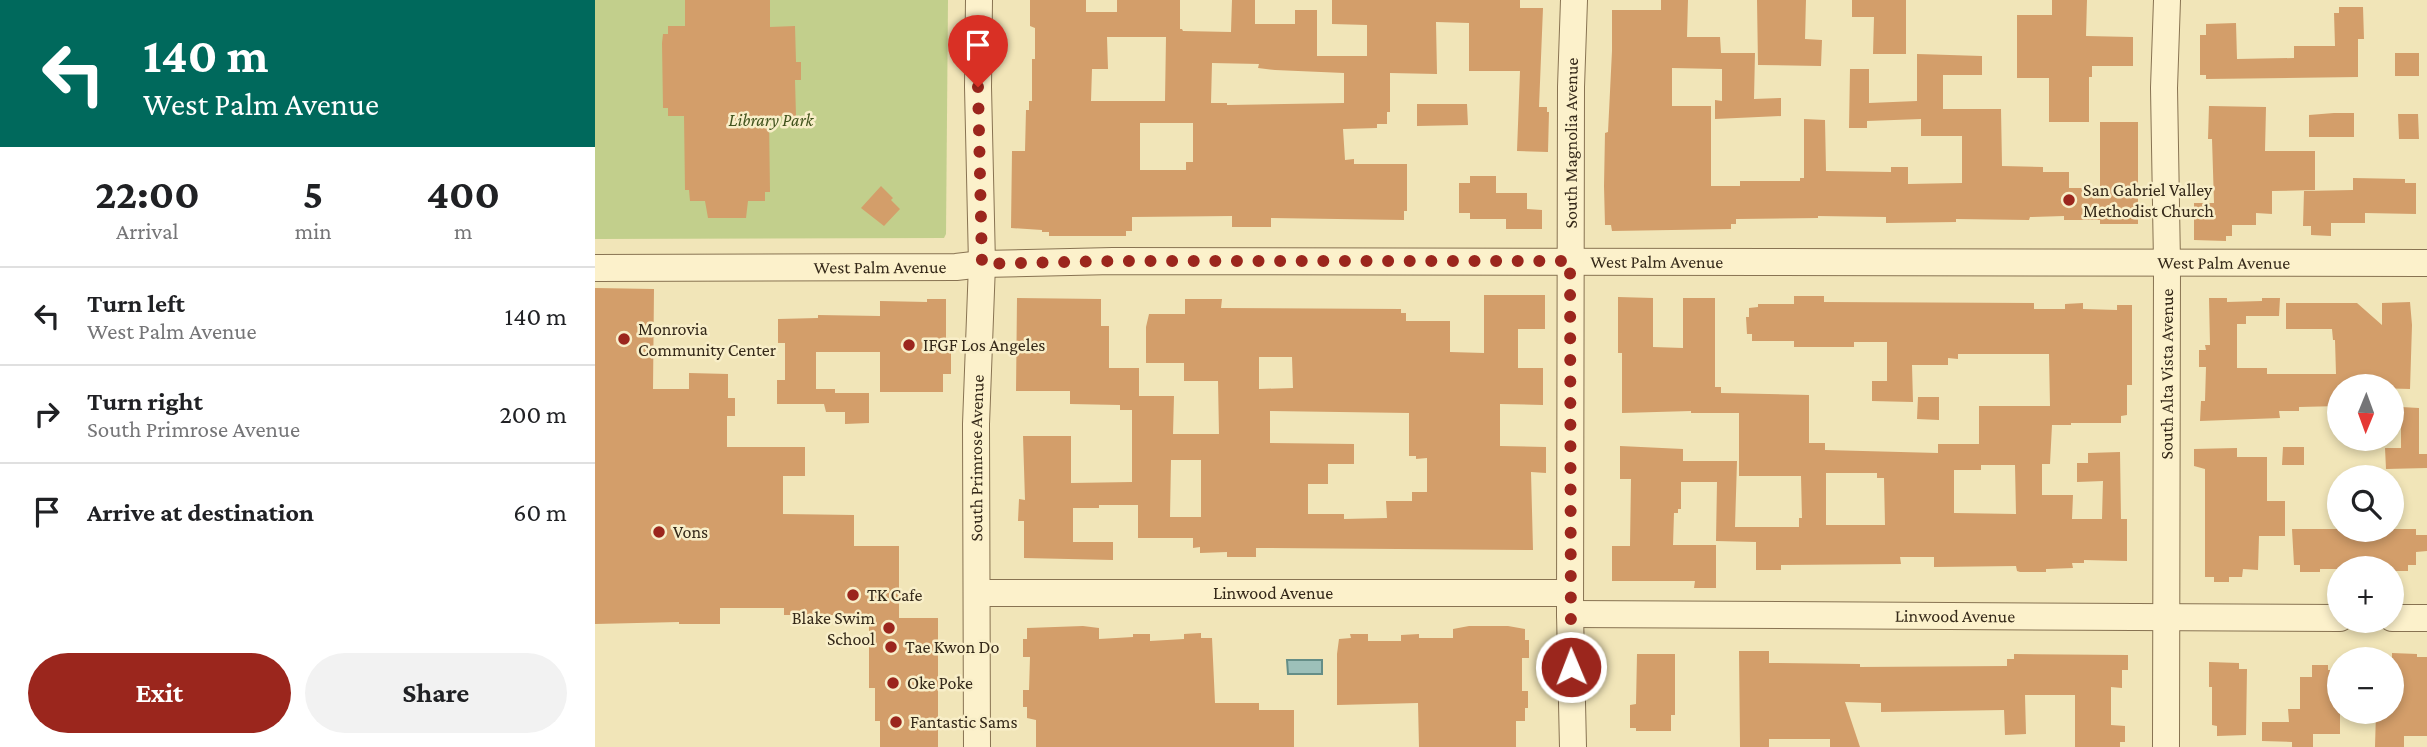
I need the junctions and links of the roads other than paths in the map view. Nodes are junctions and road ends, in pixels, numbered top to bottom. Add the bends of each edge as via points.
1 (979, 0) edge
2 (1574, 0) edge
3 (2167, 0) edge
4 (1570, 261) junction
5 (2168, 262) junction
6 (2427, 263) edge
7 (982, 264) junction
8 (595, 268) edge
9 (977, 593) junction
10 (1570, 604) junction
11 (2167, 618) junction
12 (2327, 618) edge
13 (2404, 618) edge
14 (2427, 618) edge
15 (977, 747) edge
16 (1573, 747) edge
17 (2166, 747) edge

1 - 7 street, South Primrose Avenue
2 - 4 street, South Magnolia Avenue
3 - 5 street, South Alta Vista Avenue
4 - 5 street, West Palm Avenue
4 - 7 street, West Palm Avenue
4 - 10 street, South Magnolia Avenue
5 - 6 street, West Palm Avenue
5 - 11 street, South Alta Vista Avenue
7 - 8 street, West Palm Avenue
7 - 9 street, South Primrose Avenue via 976,424
9 - 10 street, Linwood Avenue
9 - 15 street, South Primrose Avenue
10 - 11 street, Linwood Avenue
10 - 16 street, South Magnolia Avenue
11 - 12 street, Linwood Avenue
11 - 17 street, South Alta Vista Avenue
13 - 14 street

